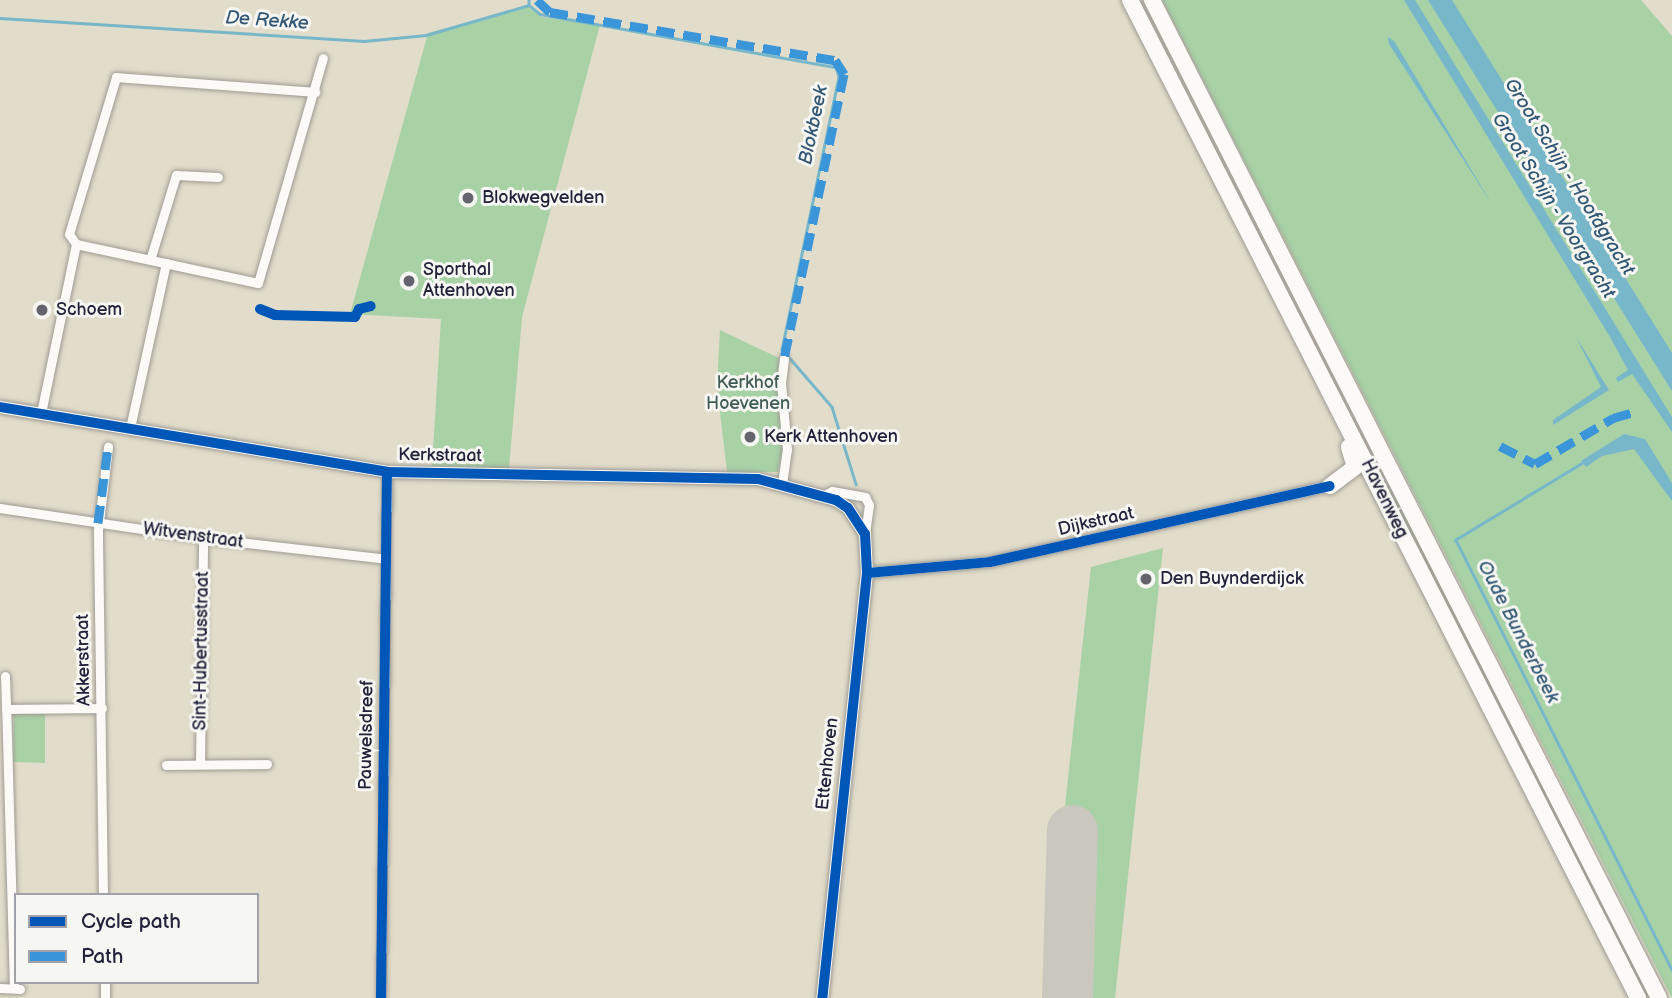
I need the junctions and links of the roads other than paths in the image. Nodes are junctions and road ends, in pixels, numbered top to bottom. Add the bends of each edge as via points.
1 (1130, 0) edge
2 (1152, 0) edge
3 (323, 58) dead end
4 (315, 92) junction
5 (218, 177) dead end
6 (76, 244) junction
7 (150, 260) junction
8 (166, 264) junction
9 (1266, 265) junction
10 (784, 358) dead end
11 (0, 407) edge
12 (41, 413) junction
13 (130, 428) junction
14 (108, 447) dead end
15 (387, 472) junction
16 (782, 484) junction
17 (1331, 486) junction
18 (825, 495) junction
19 (0, 508) edge
20 (99, 523) junction
21 (865, 534) junction
22 (203, 538) junction
23 (386, 559) junction
24 (867, 573) junction
25 (1452, 638) junction
26 (5, 676) dead end
27 (102, 708) junction
28 (6, 709) junction
29 (200, 764) junction
30 (267, 764) dead end
31 (166, 765) dead end
32 (103, 893) edge
33 (13, 928) edge
34 (0, 988) edge
35 (19, 989) edge
36 (382, 998) edge
37 (821, 998) edge
38 (1638, 998) edge
39 (1659, 998) edge

1 - 9 highway, Havenweg
2 - 39 highway, Havenweg
3 - 4 street
4 - 6 street via 116,76 69,234
4 - 8 street via 258,284
5 - 7 street via 176,175
6 - 7 street
6 - 12 street
7 - 8 street
8 - 13 street
9 - 17 highway via 1292,331 1356,460 1351,473
9 - 25 highway, Havenweg
10 - 16 street via 781,383 787,450
11 - 12 main road, Kerkstraat
12 - 13 main road, Kerkstraat
13 - 15 main road, Kerkstraat
14 - 20 street, Akkerstraat
15 - 16 main road, Kerkstraat via 758,479
15 - 23 street, Pauwelsdreef
16 - 18 main road, Kerkstraat
17 - 24 street, Dijkstraat via 990,562
17 - 25 highway via 1357,482 1371,489
18 - 21 main road, Kerkstraat via 848,509
18 - 21 street, Ettenhoven via 832,491 865,497 869,505
19 - 20 street, Witvenstraat
20 - 22 street, Witvenstraat
20 - 27 street, Akkerstraat
21 - 24 main road, Ettenhoven
22 - 23 street, Witvenstraat
22 - 29 street, Sint-Hubertusstraat
23 - 36 street, Pauwelsdreef
24 - 37 main road, Ettenhoven
25 - 38 highway, Havenweg
26 - 28 street
27 - 28 street
27 - 32 street, Akkerstraat
28 - 33 street
29 - 30 street
29 - 31 street
34 - 35 street

